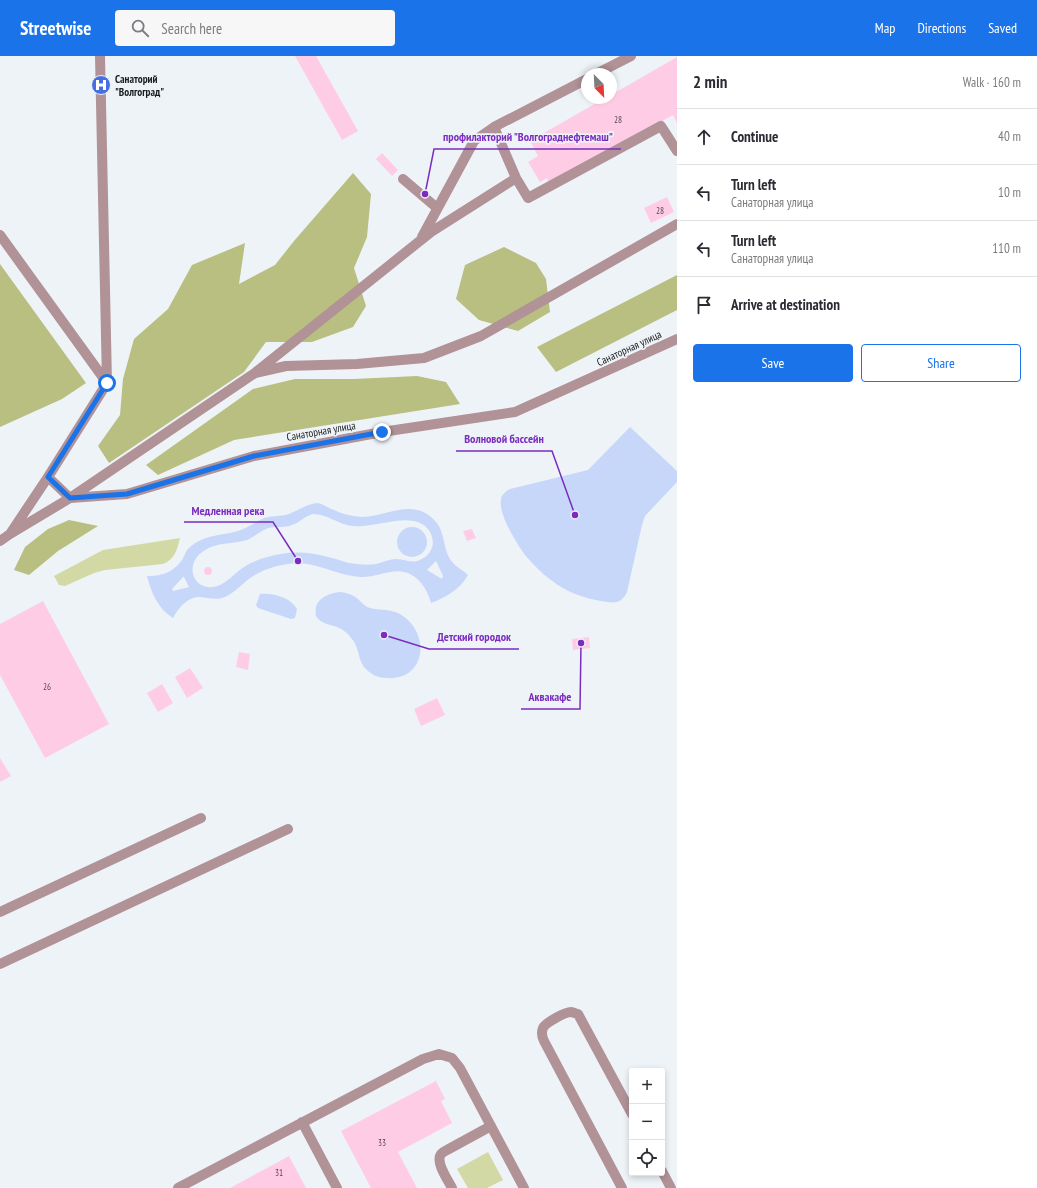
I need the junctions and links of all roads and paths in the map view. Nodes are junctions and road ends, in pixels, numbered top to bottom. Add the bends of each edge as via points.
1 (100, 56) edge
2 (631, 56) edge
3 (608, 68) edge
4 (581, 82) edge
5 (494, 127) junction
6 (677, 151) edge
7 (516, 178) junction
8 (403, 179) dead end
9 (437, 208) junction
10 (677, 224) edge
11 (0, 235) edge
12 (420, 240) junction
13 (677, 339) edge
14 (255, 373) junction
15 (107, 383) junction
16 (48, 477) junction
17 (70, 498) junction
18 (10, 534) junction
19 (0, 541) edge
20 (201, 818) dead end
21 (288, 829) dead end
22 (0, 912) edge
23 (0, 964) edge
24 (629, 1108) edge
25 (302, 1122) junction
26 (491, 1126) junction
27 (664, 1176) edge
28 (178, 1188) edge
29 (337, 1188) edge
30 (452, 1188) edge
31 (524, 1188) edge
32 (622, 1188) edge
33 (670, 1188) edge

1 - 15 street
2 - 3 street
4 - 5 street
5 - 7 street
5 - 9 street via 474,141
6 - 7 street via 661,126 528,198
7 - 12 street
8 - 9 street
9 - 12 street
10 - 14 street via 481,336 424,358 357,364 286,366
11 - 15 street
12 - 14 street
13 - 17 street, Санаторная улица via 515,412 382,432 254,456 127,494
14 - 17 street
15 - 16 street
16 - 17 street
16 - 18 street
17 - 18 street
18 - 19 street
20 - 22 street
21 - 23 street
24 - 32 street via 578,1014 564,1014 547,1023 543,1028 544,1041
25 - 26 street via 423,1059 439,1054 452,1058 460,1068
25 - 28 street
25 - 29 street
26 - 30 street via 441,1154 441,1166
26 - 31 street
27 - 33 street

